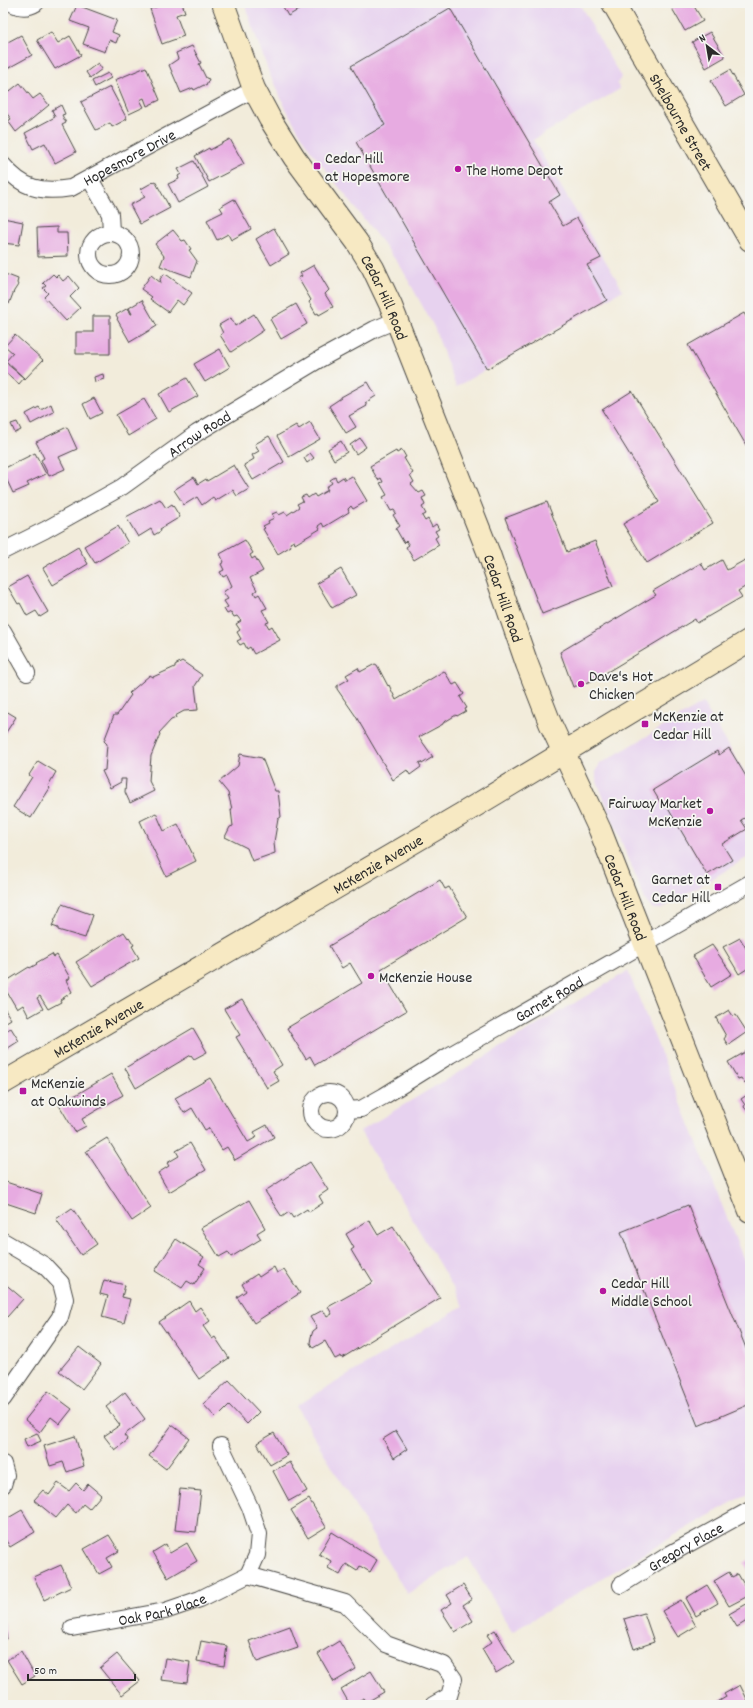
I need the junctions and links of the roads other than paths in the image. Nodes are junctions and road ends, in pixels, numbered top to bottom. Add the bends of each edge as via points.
1 (11, 3) edge
2 (36, 3) edge
3 (223, 3) edge
4 (613, 3) edge
5 (254, 89) junction
6 (3, 165) edge
7 (90, 179) junction
8 (111, 232) dead end
9 (750, 240) edge
10 (397, 320) junction
11 (3, 551) edge
12 (3, 631) edge
13 (750, 640) edge
14 (27, 673) dead end
15 (564, 752) junction
16 (750, 883) edge
17 (644, 945) junction
18 (3, 1083) edge
19 (347, 1110) dead end
20 (750, 1211) edge
21 (3, 1241) edge
22 (3, 1399) edge
23 (221, 1446) dead end
24 (3, 1464) edge
25 (3, 1485) edge
26 (750, 1510) edge
27 (248, 1575) junction
28 (621, 1585) dead end
29 (72, 1628) dead end
30 (433, 1705) edge

1 - 2 street via 24,7
3 - 5 street, Cedar Hill Road
4 - 9 street, Shelbourne Street
5 - 7 street, Hopesmore Drive
5 - 10 street, Cedar Hill Road via 294,157 336,212 373,268
6 - 7 street, Hopesmore Drive via 15,177 37,190 71,188
7 - 8 street via 110,214
10 - 11 street, Arrow Road via 320,359 197,433 122,487
10 - 15 street, Cedar Hill Road via 489,554 527,664
12 - 14 street
13 - 15 street, McKenzie Avenue
15 - 17 street, Cedar Hill Road via 600,830
15 - 18 street, McKenzie Avenue
16 - 17 street, Garnet Road
17 - 19 street, Garnet Road via 450,1055 361,1109
17 - 20 street, Cedar Hill Road
21 - 22 street via 44,1265 61,1283 65,1299 60,1318
23 - 27 street via 250,1507 259,1534 257,1555
24 - 25 street via 6,1475
26 - 28 street, Gregory Place via 670,1554
27 - 29 street, Oak Park Place via 200,1599 165,1611
27 - 30 street via 345,1602 386,1644 444,1665 454,1679 449,1696

